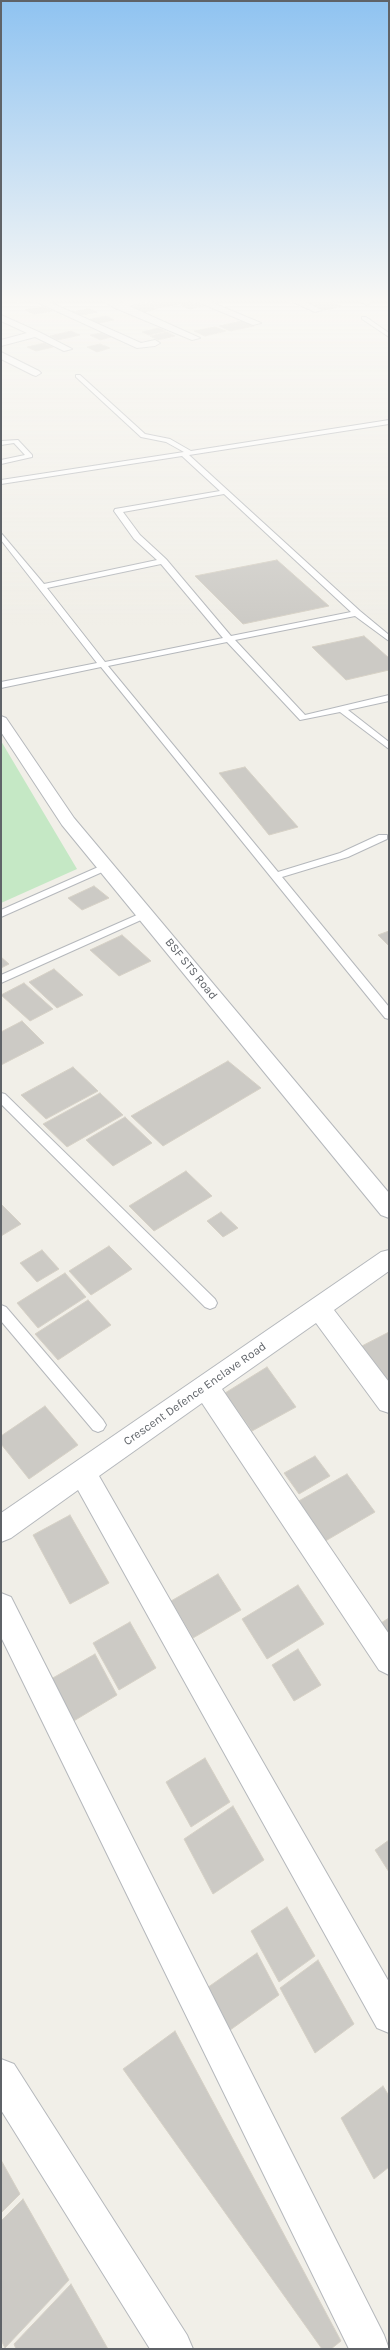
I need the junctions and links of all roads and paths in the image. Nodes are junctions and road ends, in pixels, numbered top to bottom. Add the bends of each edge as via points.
1 (112, 408) edge
2 (389, 422) edge
3 (1, 443) edge
4 (188, 453) junction
5 (1, 462) edge
6 (1, 482) edge
7 (225, 492) junction
8 (1, 535) edge
9 (162, 561) junction
10 (42, 587) junction
11 (357, 613) junction
12 (228, 639) junction
13 (389, 639) edge
14 (103, 665) junction
15 (1, 685) edge
16 (389, 698) edge
17 (341, 709) junction
18 (1, 721) edge
19 (389, 746) edge
20 (382, 837) dead end
21 (105, 867) junction
22 (275, 876) junction
23 (1, 914) edge
24 (146, 914) junction
25 (1, 979) edge
26 (389, 1015) edge
27 (1, 1097) edge
28 (389, 1209) edge
29 (389, 1259) edge
30 (210, 1302) dead end
31 (318, 1308) junction
32 (1, 1311) edge
33 (206, 1387) junction
34 (389, 1402) edge
35 (98, 1424) dead end
36 (82, 1472) junction
37 (1, 1529) edge
38 (1, 1607) edge
39 (389, 1660) edge
40 (389, 2016) edge
41 (1, 2077) edge
42 (173, 2349) edge
43 (370, 2349) edge

1 - 4 lane via 143,436 168,440
2 - 4 lane
3 - 5 lane via 16,441 30,456
4 - 6 lane
4 - 7 lane
7 - 9 lane via 118,511 138,537
7 - 11 lane
8 - 10 lane
9 - 10 lane
9 - 12 lane
10 - 14 lane
11 - 12 lane
11 - 13 lane
12 - 14 lane
12 - 17 lane via 303,718
14 - 15 lane
14 - 22 lane
16 - 17 lane
17 - 19 lane
18 - 21 street, BSF STS Road via 68,820
20 - 22 lane via 344,855
21 - 23 lane
21 - 24 street, BSF STS Road
22 - 26 lane
24 - 25 lane
24 - 28 street, BSF STS Road
27 - 30 lane
29 - 31 street, Crescent Defence Enclave Road
31 - 33 street, Crescent Defence Enclave Road
31 - 34 street
32 - 35 lane
33 - 36 street, Crescent Defence Enclave Road
33 - 39 street
36 - 37 street, Crescent Defence Enclave Road
36 - 40 street
38 - 43 street
41 - 42 street

